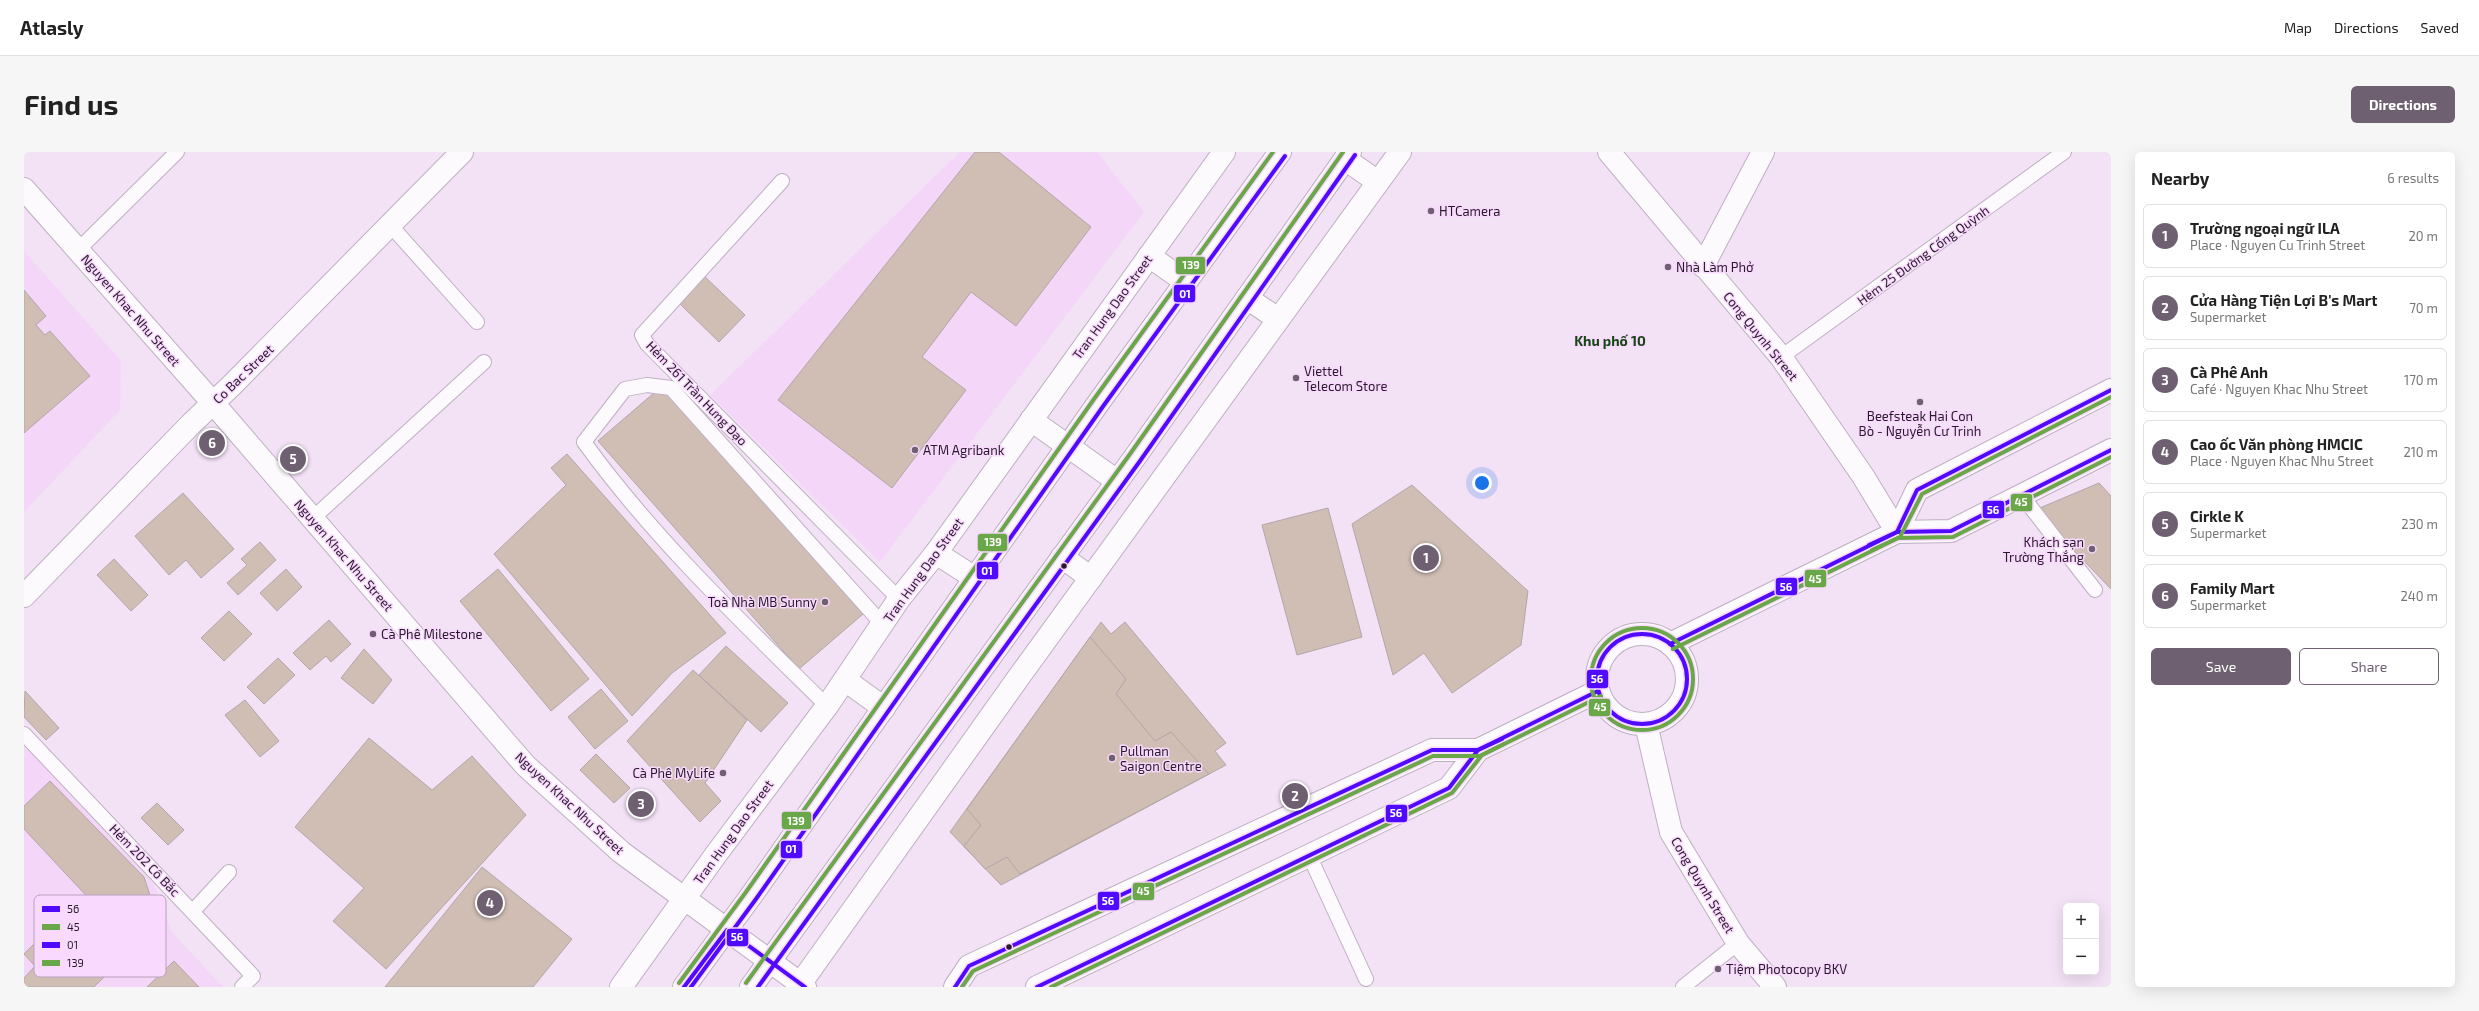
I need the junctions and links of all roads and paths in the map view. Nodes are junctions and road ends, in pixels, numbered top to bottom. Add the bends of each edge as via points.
1 (177, 152) edge
2 (1224, 152) edge
3 (1280, 152) edge
4 (1400, 152) edge
5 (1608, 152) edge
6 (1763, 152) edge
7 (2064, 152) edge
8 (455, 154) edge
9 (1347, 155) edge
10 (782, 181) dead end
11 (1378, 182) junction
12 (24, 189) edge
13 (391, 226) junction
14 (78, 250) junction
15 (1149, 256) junction
16 (1703, 266) junction
17 (1186, 282) junction
18 (1247, 298) junction
19 (1278, 319) junction
20 (477, 322) dead end
21 (1781, 357) junction
22 (484, 362) dead end
23 (2111, 390) edge
24 (213, 403) junction
25 (1031, 420) junction
26 (1068, 446) junction
27 (2111, 450) edge
28 (1117, 481) junction
29 (2022, 496) junction
30 (312, 519) junction
31 (1897, 532) junction
32 (936, 553) junction
33 (1062, 557) junction
34 (975, 578) junction
35 (1091, 578) junction
36 (2095, 590) dead end
37 (24, 596) edge
38 (899, 599) junction
39 (883, 625) junction
40 (1670, 644) junction
41 (992, 655) junction
42 (1021, 674) junction
43 (846, 680) junction
44 (1598, 691) junction
45 (827, 706) junction
46 (884, 708) junction
47 (1646, 724) junction
48 (24, 734) edge
49 (1478, 750) junction
50 (898, 786) junction
51 (926, 808) junction
52 (1309, 856) junction
53 (229, 872) dead end
54 (684, 898) junction
55 (193, 911) junction
56 (727, 930) junction
57 (1738, 943) junction
58 (770, 962) junction
59 (1366, 979) dead end
60 (801, 986) edge
61 (242, 987) edge
62 (621, 987) edge
63 (684, 987) edge
64 (751, 987) edge
65 (955, 987) edge
66 (1037, 987) edge
67 (1683, 987) edge
68 (1775, 987) edge

1 - 14 lane
2 - 15 street, Tran Hung Dao Street
3 - 17 street
4 - 11 street
5 - 16 street, Cong Quynh Street
6 - 16 street
7 - 21 lane, Hẻm 25 Đường Cống Quỳnh
8 - 13 street, Co Bac Street
9 - 11 street
9 - 18 street
10 - 38 lane, Hẻm 261 Trần Hưng Đạo via 642,335 647,344
11 - 19 street
12 - 14 street, Nguyen Khac Nhu Street
13 - 20 lane
13 - 24 street, Co Bac Street
14 - 24 street, Nguyen Khac Nhu Street
15 - 17 street
15 - 25 street, Tran Hung Dao Street
16 - 21 street, Cong Quynh Street
17 - 26 street
18 - 19 street
18 - 28 street
19 - 35 street
21 - 31 street, Cong Quynh Street via 1863,476
22 - 30 lane
23 - 31 street via 1917,490
24 - 30 street, Nguyen Khac Nhu Street
24 - 37 street, Co Bac Street
25 - 26 street
25 - 32 street, Tran Hung Dao Street
26 - 28 street
26 - 34 street
27 - 29 street
28 - 33 street
29 - 31 street via 1951,531
29 - 36 lane
30 - 54 street, Nguyen Khac Nhu Street via 525,764 621,852
31 - 40 street
32 - 34 street
32 - 38 street, Tran Hung Dao Street
33 - 35 street
33 - 41 street
34 - 46 street
35 - 42 street
38 - 39 street, Tran Hung Dao Street
39 - 43 street, Tran Hung Dao Street
39 - 45 lane via 671,388 646,385 625,389 584,442 603,469 691,571
40 - 44 street via 1660,637 1648,634 1630,635 1615,642 1599,663
40 - 47 street via 1684,661 1687,685 1682,699 1673,712 1660,720
41 - 42 street
41 - 50 street
42 - 51 street
43 - 45 street, Tran Hung Dao Street
43 - 46 street
44 - 47 street via 1609,712 1630,723
44 - 49 street
45 - 54 street, Tran Hung Dao Street
46 - 56 street
47 - 57 street, Cong Quynh Street via 1671,832
48 - 55 lane, Hẻm 202 Cô Bắc
49 - 52 street via 1449,788
49 - 65 street via 1432,750 969,966
50 - 51 street
50 - 58 street
51 - 60 street
52 - 59 lane
52 - 66 street
53 - 55 lane
54 - 56 street, Nguyen Khac Nhu Street
54 - 62 street, Tran Hung Dao Street
55 - 61 lane, Hẻm 202 Cô Bắc via 253,976
56 - 58 street, Nguyen Khac Nhu Street
56 - 63 street
57 - 67 lane
57 - 68 street, Cong Quynh Street
58 - 60 street, Nguyen Khac Nhu Street
58 - 64 street

